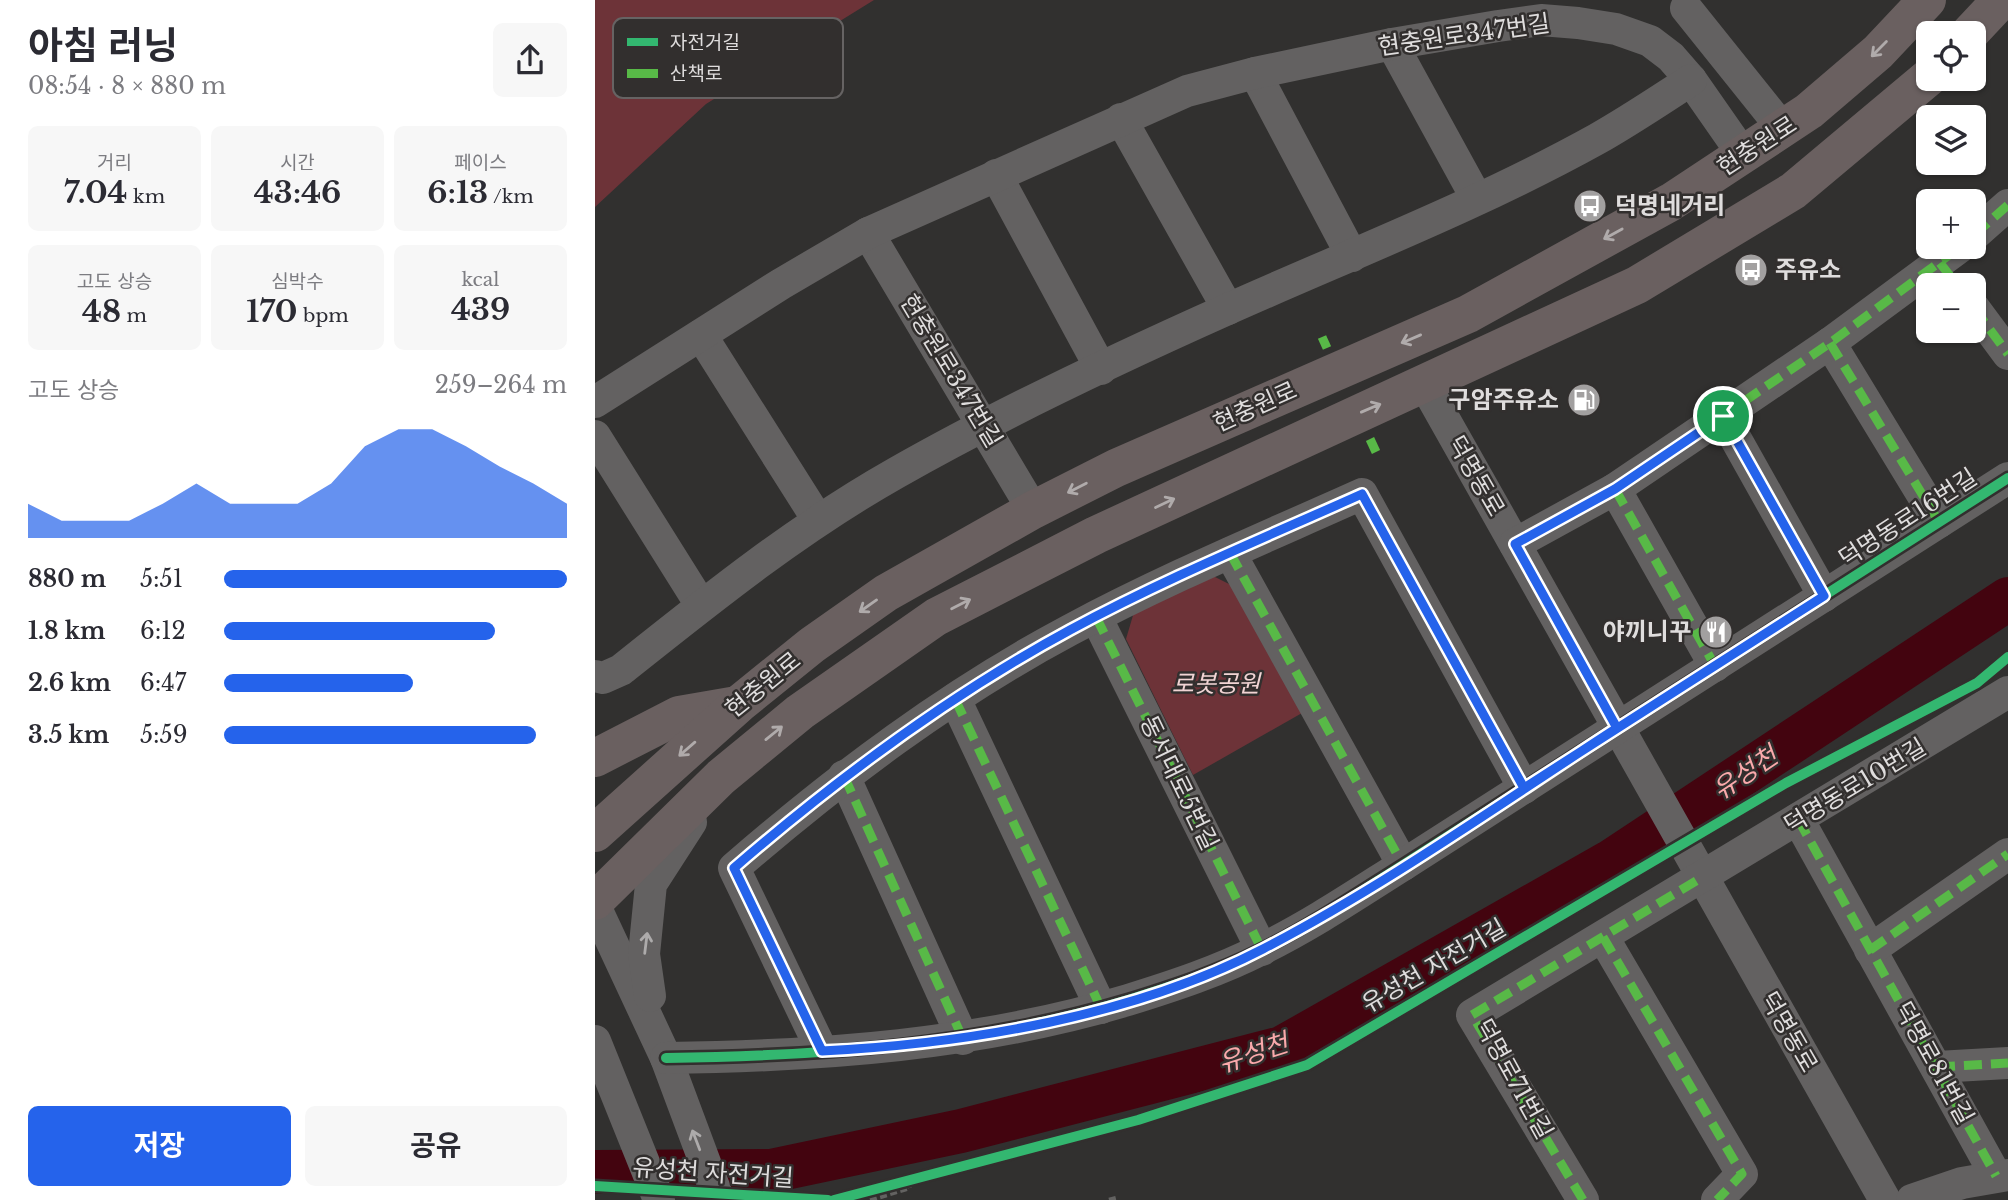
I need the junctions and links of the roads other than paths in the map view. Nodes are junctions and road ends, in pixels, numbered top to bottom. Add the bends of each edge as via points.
1 (1927, 0) edge
2 (2001, 0) edge
3 (1686, 8) dead end
4 (1981, 21) edge
5 (1392, 44) junction
6 (1255, 73) junction
7 (1691, 80) junction
8 (1916, 88) edge
9 (1121, 119) junction
10 (1783, 129) junction
11 (1744, 156) junction
12 (996, 175) junction
13 (1477, 198) junction
14 (2008, 205) edge
15 (1986, 224) edge
16 (868, 233) junction
17 (1352, 256) junction
18 (1952, 265) edge
19 (1227, 309) junction
20 (1986, 324) edge
21 (701, 335) junction
22 (1830, 343) junction
23 (2008, 354) edge
24 (1101, 369) junction
25 (1425, 385) junction
26 (595, 402) edge
27 (1723, 416) junction
28 (983, 426) junction
29 (595, 436) edge
30 (2008, 478) edge
31 (1615, 489) junction
32 (1033, 510) junction
33 (818, 520) junction
34 (1939, 522) junction
35 (1515, 544) junction
36 (1230, 553) junction
37 (1824, 596) junction
38 (701, 605) junction
39 (1096, 617) junction
40 (1715, 666) junction
41 (599, 677) edge
42 (2008, 692) edge
43 (955, 699) junction
44 (739, 704) junction
45 (1624, 739) junction
46 (595, 758) edge
47 (721, 776) junction
48 (844, 776) junction
49 (1524, 788) junction
50 (1798, 819) junction
51 (595, 833) edge
52 (2008, 854) edge
53 (1403, 865) junction
54 (1698, 870) junction
55 (595, 903) edge
56 (1603, 937) junction
57 (1262, 950) junction
58 (1870, 950) junction
59 (1101, 1008) junction
60 (963, 1039) junction
61 (595, 1041) edge
62 (822, 1051) junction
63 (2004, 1060) edge
64 (1937, 1067) junction
65 (670, 1069) junction
66 (602, 1075) edge
67 (2002, 1176) edge
68 (659, 1200) edge
69 (719, 1200) edge
70 (1583, 1200) edge
71 (1717, 1200) edge
72 (1885, 1200) edge
73 (1912, 1200) edge

1 -> 10 main road, 현충원로 via 1878,52
2 - 4 main road
3 - 10 street
5 - 6 street, 현충원로347번길
5 - 7 street, 현충원로347번길 via 1542,20 1578,23 1650,41
5 - 13 street
6 - 9 street, 현충원로347번길 via 1187,91
6 - 17 street
7 - 11 street, 현충원로347번길
7 - 13 street via 1597,139
8 - 25 main road, 현충원로 via 1793,191 1637,285
9 - 12 street, 현충원로347번길
9 - 19 street
10 - 11 main road, 현충원로
11 -> 32 main road, 현충원로 via 1671,202 1468,314 1116,468
12 - 16 street, 현충원로347번길
12 - 24 street
13 - 17 street
14 - 15 street
16 - 21 street, 현충원로347번길
16 - 28 street, 현충원로347번길
17 - 19 street
18 - 22 street
19 - 24 street
20 - 23 street
21 - 26 street, 현충원로347번길
21 - 33 street
22 - 27 street
22 - 34 street, 덕명동로16번길
24 - 28 street
25 - 35 street, 덕명동로
47 -> 25 main road, 현충원로 via 800,712 936,617 1096,534
27 - 31 street
27 - 37 street, 덕명동로16번길
28 - 32 street, 현충원로347번길
28 - 33 street
29 - 38 street
30 - 34 street, 덕명동로16번길
31 - 35 street
31 - 40 street
32 -> 44 main road, 현충원로 via 886,593
33 - 38 street
34 - 37 street, 덕명동로16번길
35 - 45 street, 덕명동로
36 - 39 street
36 - 49 street via 1362,494
36 - 53 street
37 - 40 street, 덕명동로16번길
38 - 41 street via 621,670
39 - 43 street
39 - 57 street, 동서대로5번길
40 - 45 street, 덕명동로16번길
42 - 50 street, 덕명동로10번길
43 - 48 street
43 - 59 street
44 - 46 main road via 679,715
44 -> 51 main road, 현충원로
45 - 49 street
45 - 54 street, 덕명동로
47 - 55 main road, 현충원로
65 -> 47 street via 644,954 651,884
48 - 60 street
48 - 62 street via 734,868
49 - 53 street
50 - 54 street, 덕명동로10번길
50 - 58 street, 덕명로81번길
52 - 58 street
53 - 57 street
54 - 56 street, 덕명로71번길
54 - 72 street, 덕명동로
55 - 65 street
56 - 70 street, 덕명로71번길 via 1472,1015
56 - 71 street via 1742,1174
57 - 59 street via 1173,986
58 - 64 street, 덕명로81번길
59 - 60 street
60 - 62 street
61 - 66 street
62 - 65 street
63 - 64 street
64 - 67 street, 덕명로81번길
69 -> 65 street
66 - 68 street
67 - 73 street via 1962,1183

